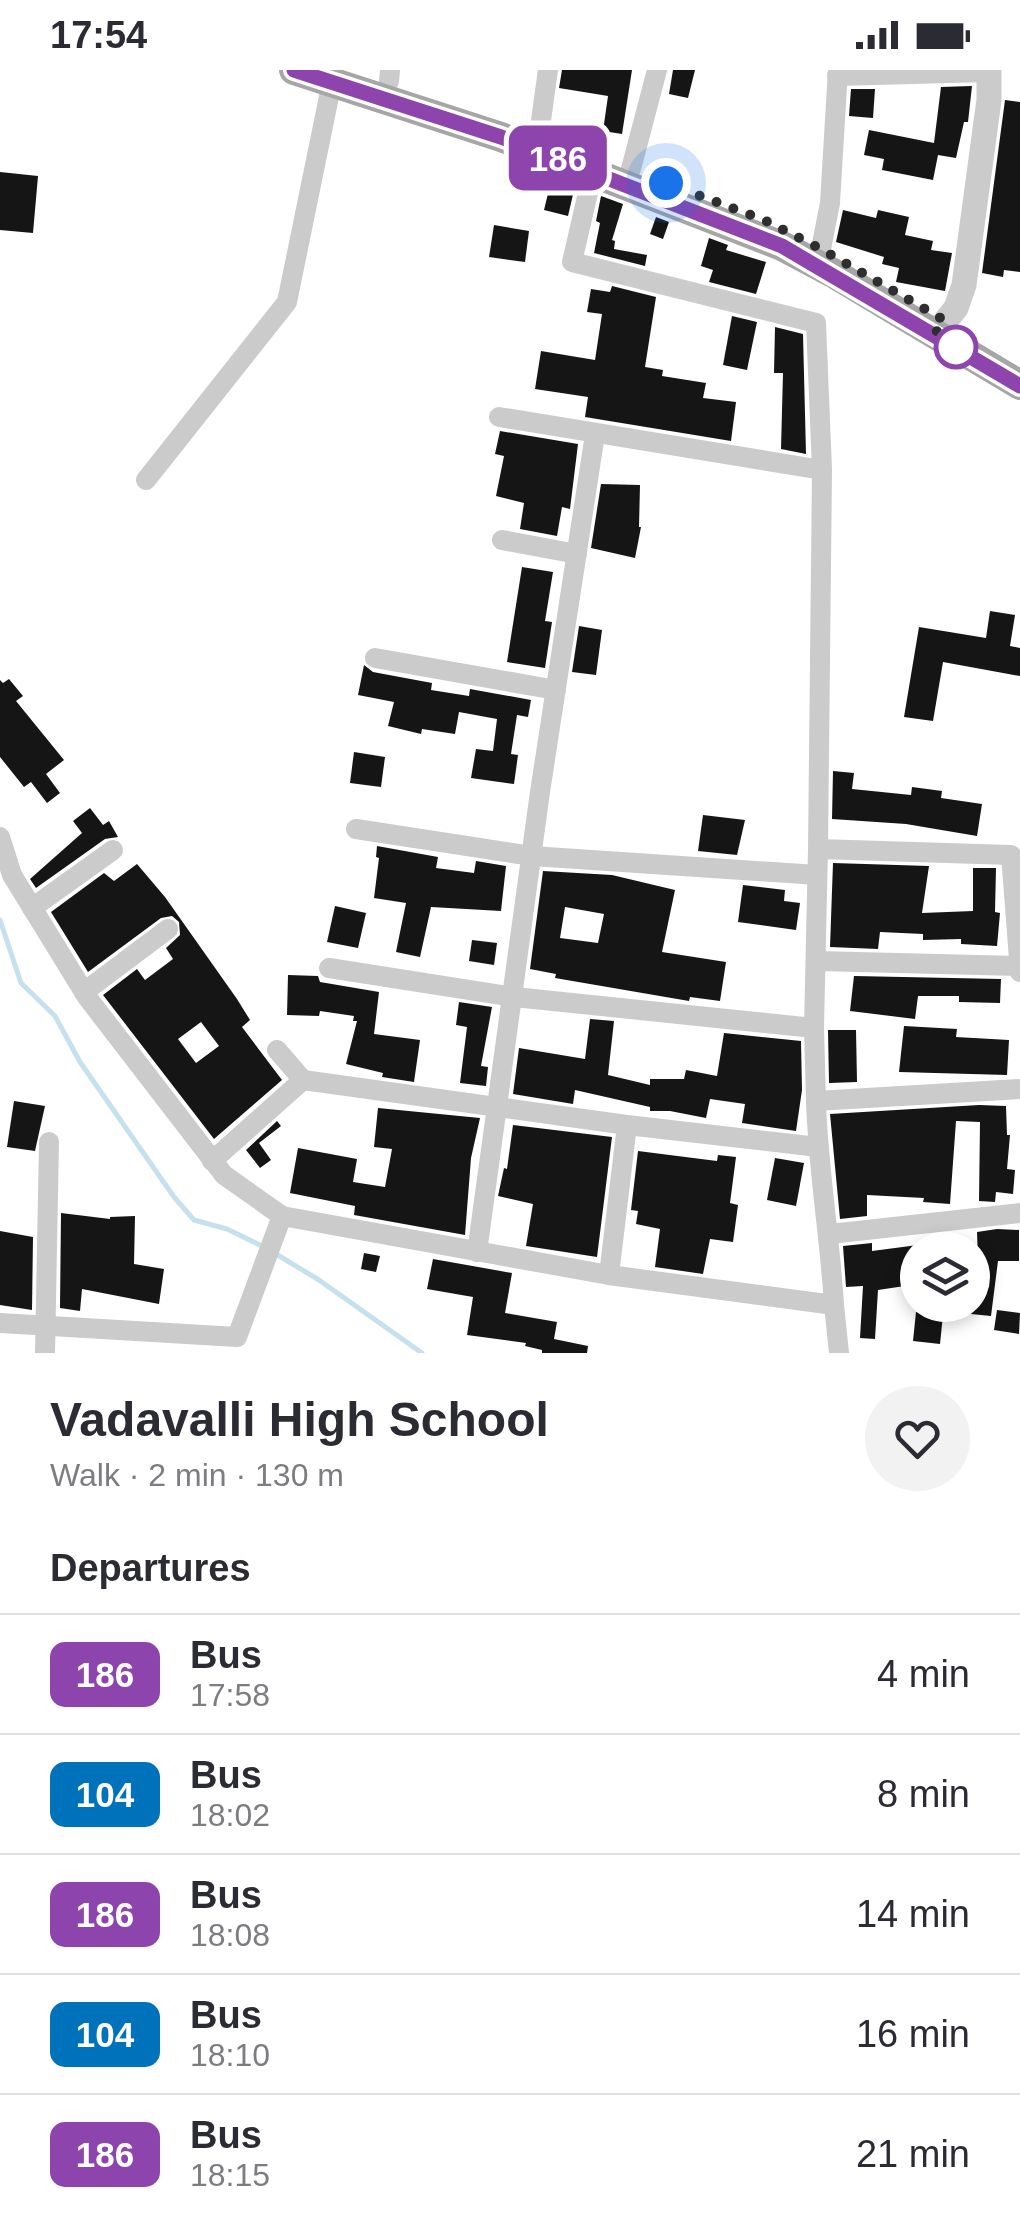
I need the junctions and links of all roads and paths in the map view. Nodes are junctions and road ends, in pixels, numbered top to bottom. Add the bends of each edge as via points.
1 (294, 70) edge
2 (548, 70) edge
3 (656, 70) edge
4 (989, 71) edge
5 (837, 73) edge
6 (390, 75) edge
7 (344, 76) edge
8 (539, 135) junction
9 (630, 169) junction
10 (593, 172) junction
11 (821, 249) junction
12 (939, 327) junction
13 (1020, 365) edge
14 (1020, 386) edge
15 (499, 417) dead end
16 (595, 434) junction
17 (822, 470) junction
18 (146, 480) dead end
19 (502, 540) dead end
20 (577, 554) junction
21 (375, 658) dead end
22 (556, 690) junction
23 (356, 830) dead end
24 (0, 837) edge
25 (818, 849) junction
26 (113, 850) dead end
27 (532, 856) junction
28 (817, 875) junction
29 (32, 908) junction
30 (168, 929) dead end
31 (818, 960) junction
32 (330, 968) dead end
33 (1020, 969) edge
34 (84, 992) junction
35 (514, 997) junction
36 (814, 1028) junction
37 (277, 1050) dead end
38 (303, 1080) junction
39 (1020, 1090) edge
40 (816, 1101) junction
41 (498, 1106) junction
42 (626, 1125) junction
43 (49, 1142) dead end
44 (818, 1147) junction
45 (212, 1161) junction
46 (1020, 1214) edge
47 (282, 1216) junction
48 (830, 1234) junction
49 (477, 1252) junction
50 (609, 1275) junction
51 (834, 1305) junction
52 (0, 1324) edge
53 (44, 1326) junction
54 (209, 1344) edge
55 (46, 1353) edge
56 (838, 1353) edge

1 - 7 main road
2 - 8 street
3 - 9 street
4 - 5 street
4 - 12 street via 964,285
5 - 11 street
6 - 7 main road
6 - 8 main road
7 - 10 main road
7 - 18 street via 287,302
8 - 9 main road
9 - 11 main road
10 - 12 main road via 782,246
10 - 17 street via 572,262 816,322
11 - 12 main road
12 - 13 main road
12 - 14 main road
15 - 16 street
16 - 17 street
16 - 20 street
17 - 25 street
19 - 20 street
20 - 22 street
21 - 22 street
22 - 27 street
23 - 27 street
24 - 29 street
25 - 28 street
25 - 33 street via 1011,855
26 - 29 street
27 - 28 street
27 - 35 street
28 - 31 street
29 - 34 street
30 - 34 street
31 - 33 street
31 - 36 street
32 - 35 street
34 - 45 street
35 - 36 street
35 - 41 street
36 - 40 street
37 - 38 street
38 - 41 street
38 - 45 street
39 - 40 street
40 - 44 street
41 - 42 street
41 - 49 street
42 - 44 street
42 - 50 street
43 - 53 street
44 - 48 street
45 - 47 street
46 - 48 street
47 - 49 street
47 - 54 street via 237,1337
48 - 51 street
49 - 50 street
50 - 51 street
51 - 56 street
52 - 53 street
53 - 54 street
53 - 55 street

